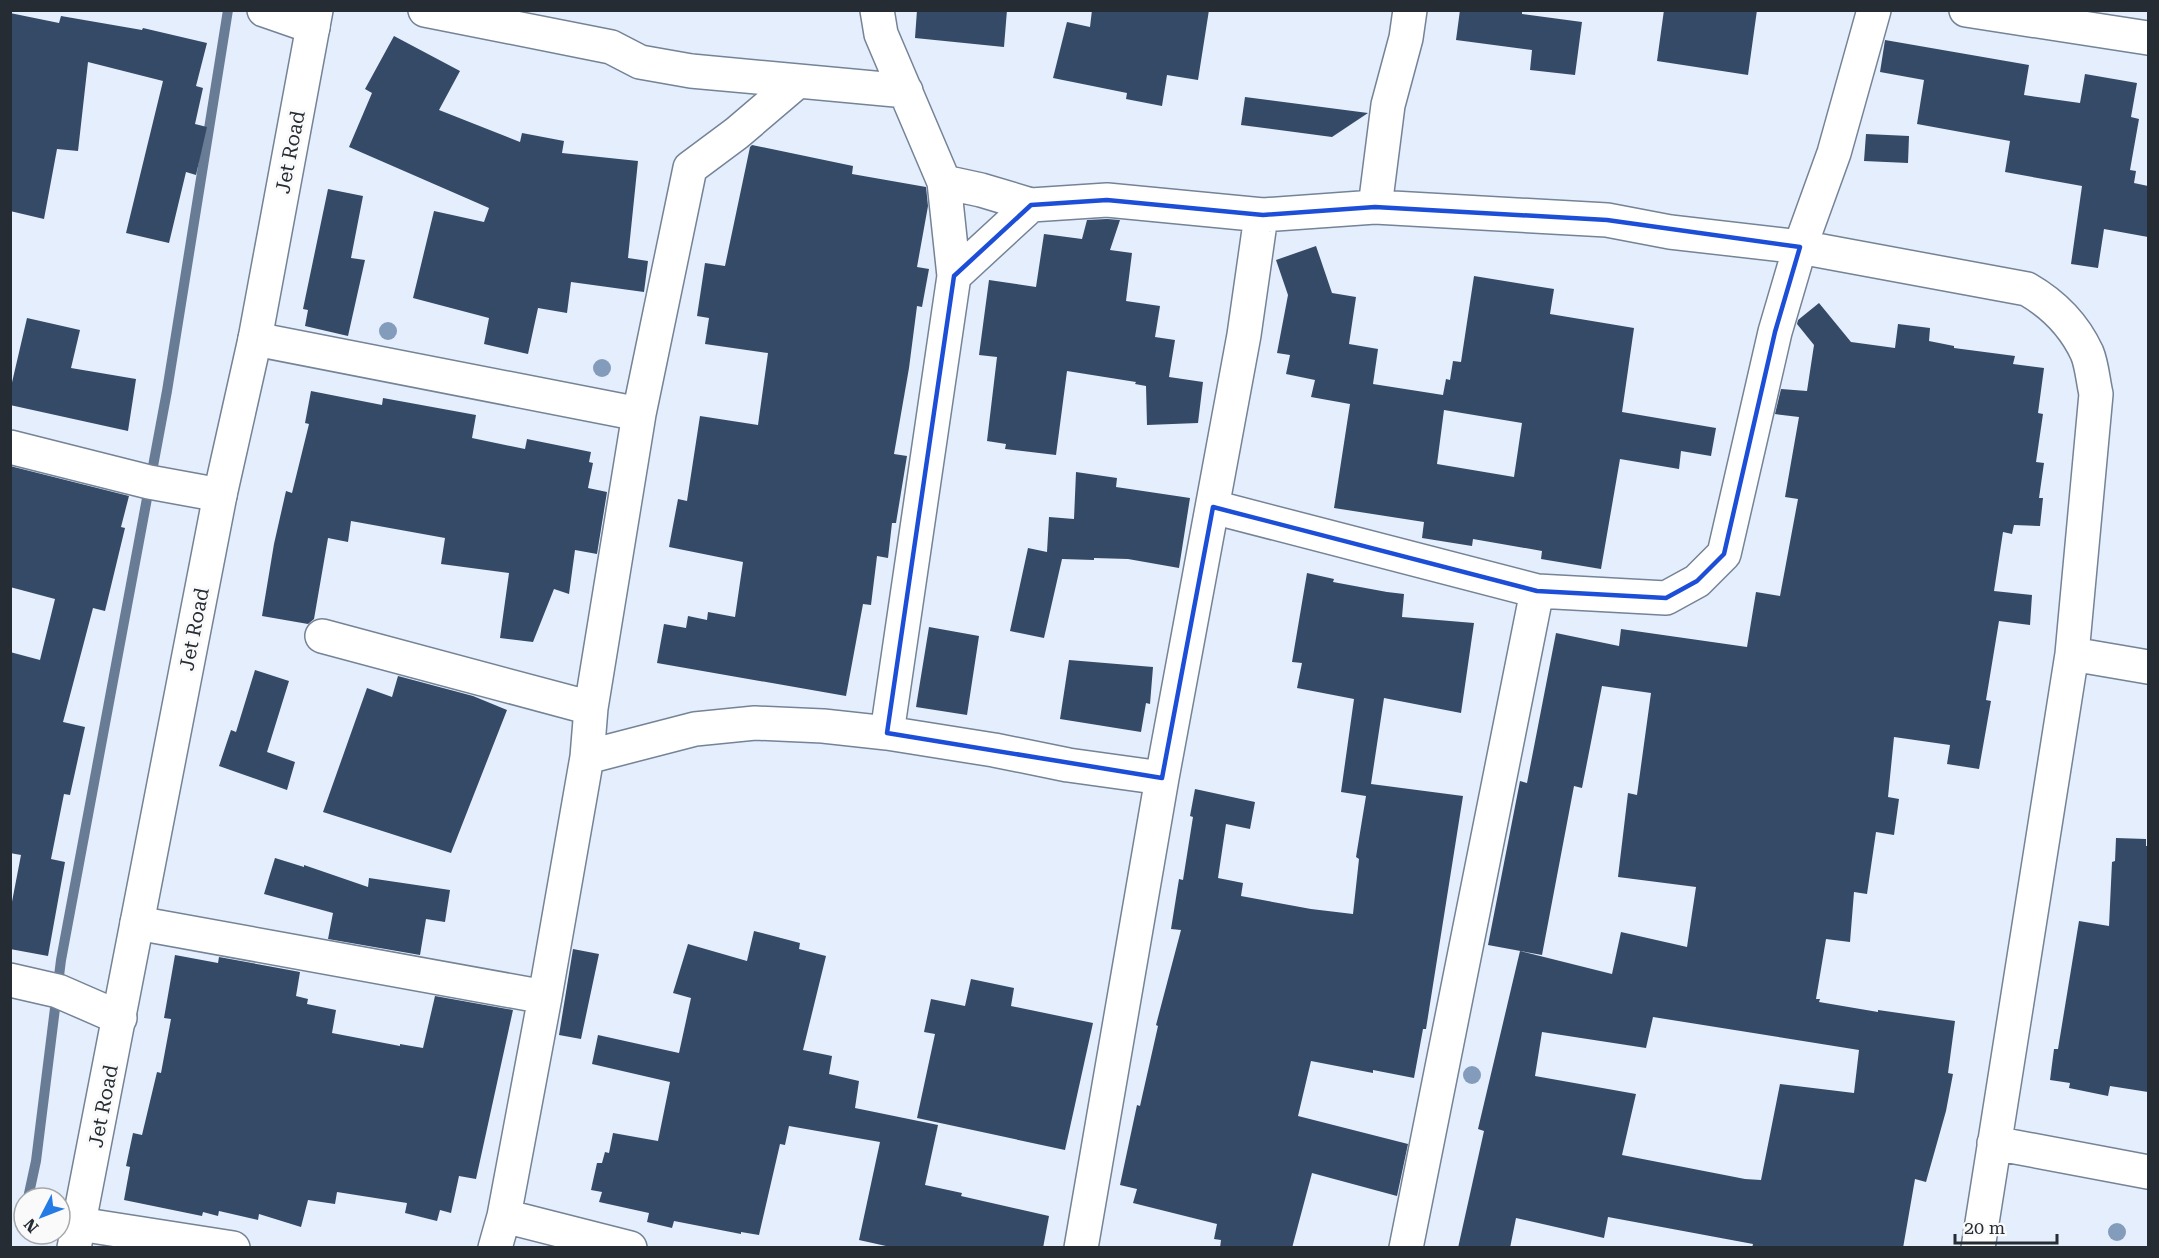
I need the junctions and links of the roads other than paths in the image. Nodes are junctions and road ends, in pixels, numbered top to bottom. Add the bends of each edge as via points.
1 (264, 10) edge
2 (425, 10) edge
3 (878, 10) edge
4 (1410, 10) edge
5 (1874, 10) edge
6 (1966, 10) edge
7 (315, 19) edge
8 (2148, 38) edge
9 (798, 81) junction
10 (906, 91) junction
11 (944, 182) junction
12 (1030, 205) junction
13 (1375, 207) junction
14 (1263, 215) junction
15 (1800, 247) junction
16 (954, 276) junction
17 (255, 339) junction
18 (639, 414) junction
19 (10, 447) edge
20 (220, 495) junction
21 (1213, 507) junction
22 (1537, 591) junction
23 (322, 636) dead end
24 (2072, 654) junction
25 (2148, 667) edge
26 (591, 708) junction
27 (886, 733) junction
28 (587, 757) junction
29 (1162, 778) junction
30 (137, 923) junction
31 (10, 980) edge
32 (545, 997) junction
33 (120, 1018) junction
34 (1994, 1143) junction
35 (2148, 1172) edge
36 (504, 1216) junction
37 (77, 1236) edge
38 (233, 1248) edge
39 (495, 1248) edge
40 (630, 1248) edge
41 (1081, 1248) edge
42 (1406, 1248) edge
43 (1978, 1248) edge

1 - 7 street
2 - 9 street via 611,46 640,62
3 - 10 street via 881,34
4 - 13 street via 1388,105
5 - 15 street via 1834,153
6 - 8 street
7 - 17 street, Jet Road
9 - 10 street
9 - 18 street via 690,168
10 - 11 street
11 - 12 street
11 - 16 street
12 - 14 street via 1107,200
12 - 16 street
13 - 14 street
13 - 15 street via 1607,220 1670,232
14 - 21 street
15 - 22 street via 1775,332 1724,554 1697,581 1666,598
15 - 24 street via 2026,289 2047,301 2069,324 2087,354 2096,394
16 - 27 street
17 - 18 street
17 - 20 street, Jet Road
18 - 26 street
19 - 20 street via 149,482
20 - 30 street, Jet Road
21 - 22 street
21 - 29 street
22 - 42 street
23 - 26 street
24 - 25 street
24 - 34 street
26 - 28 street
27 - 28 street via 755,723 695,729
27 - 29 street
28 - 32 street
29 - 41 street
30 - 32 street
30 - 33 street, Jet Road
31 - 33 street via 58,991
32 - 36 street
33 - 37 street, Jet Road
34 - 35 street
34 - 43 street
36 - 39 street
36 - 40 street
37 - 38 street

